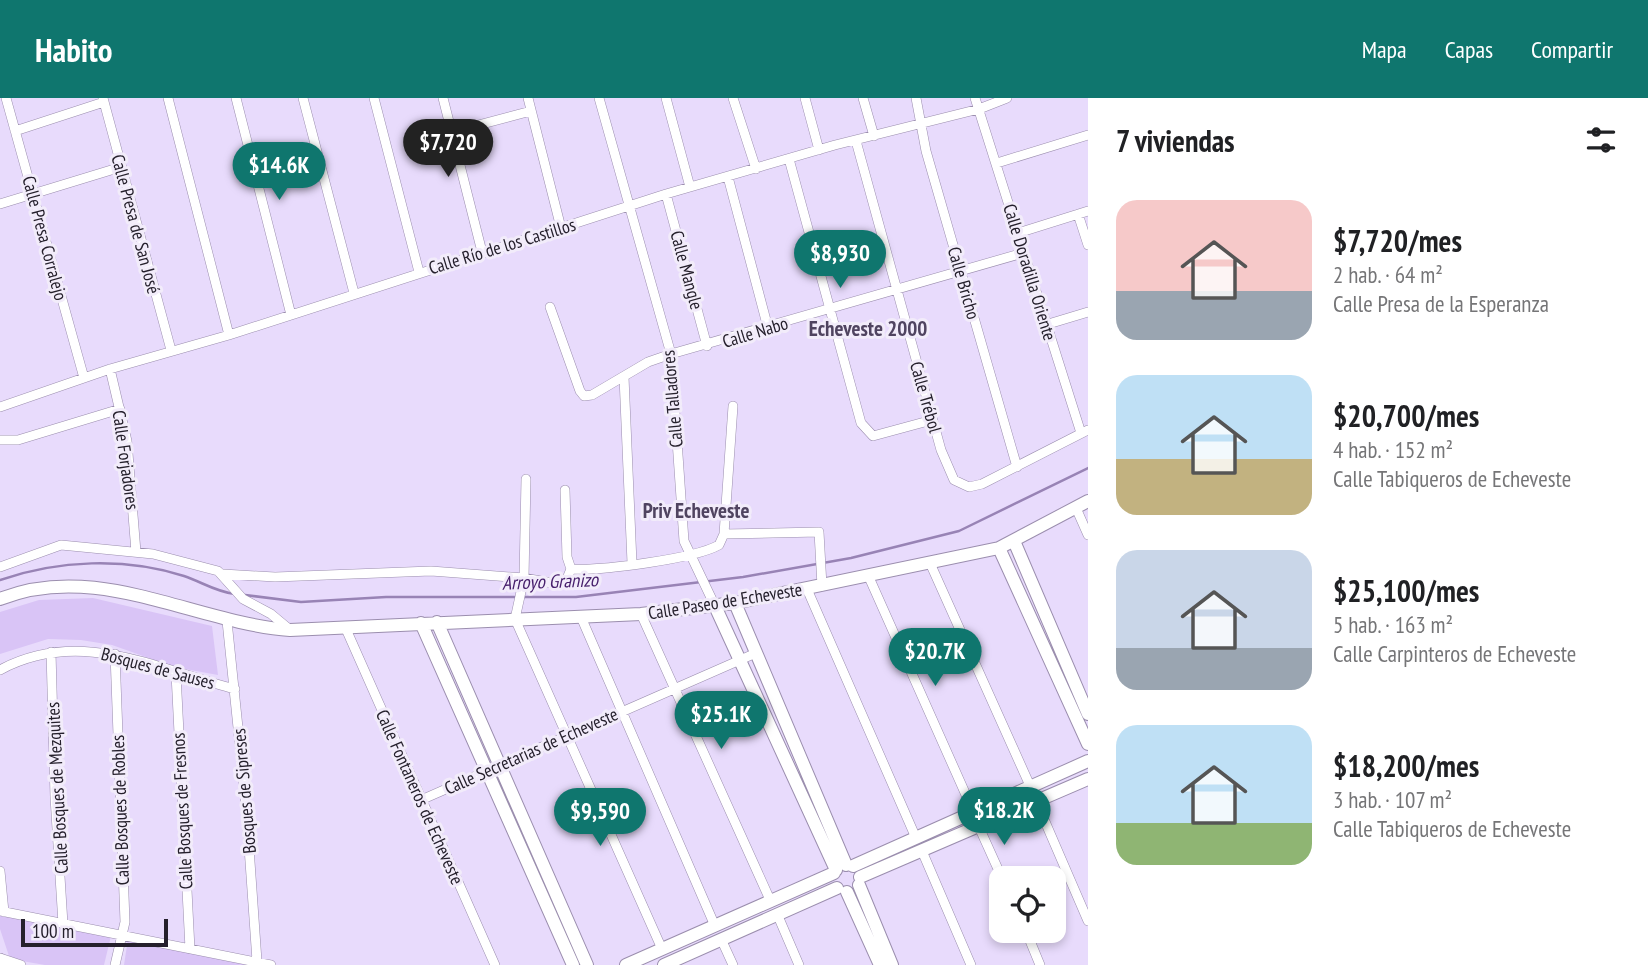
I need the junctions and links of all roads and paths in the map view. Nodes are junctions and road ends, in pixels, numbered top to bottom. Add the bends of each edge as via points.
1 (6, 98) edge
2 (168, 98) edge
3 (236, 98) edge
4 (303, 98) edge
5 (374, 98) edge
6 (443, 98) edge
7 (528, 98) edge
8 (599, 98) edge
9 (666, 98) edge
10 (733, 98) edge
11 (805, 98) edge
12 (863, 98) edge
13 (916, 98) edge
14 (975, 98) edge
15 (1007, 98) edge
16 (104, 100) edge
17 (979, 110) junction
18 (531, 111) junction
19 (921, 125) junction
20 (15, 131) junction
21 (452, 132) junction
22 (1088, 135) edge
23 (874, 136) junction
24 (856, 141) junction
25 (819, 150) junction
26 (789, 159) junction
27 (997, 163) junction
28 (121, 167) junction
29 (756, 169) junction
30 (728, 177) junction
31 (691, 187) junction
32 (666, 194) junction
33 (33, 195) junction
34 (0, 204) edge
35 (629, 206) junction
36 (1088, 211) edge
37 (1077, 214) junction
38 (561, 228) junction
39 (1018, 233) junction
40 (1088, 245) edge
41 (482, 252) junction
42 (1023, 253) junction
43 (419, 272) junction
44 (962, 273) junction
45 (896, 290) junction
46 (354, 293) junction
47 (550, 307) dead end
48 (830, 310) junction
49 (1088, 312) edge
50 (291, 315) junction
51 (1045, 325) junction
52 (768, 328) junction
53 (229, 335) junction
54 (707, 346) junction
55 (171, 350) junction
56 (671, 354) junction
57 (110, 369) junction
58 (624, 377) junction
59 (83, 378) junction
60 (733, 406) dead end
61 (0, 407) edge
62 (120, 409) junction
63 (933, 421) junction
64 (1085, 432) edge
65 (1, 442) edge
66 (1017, 467) junction
67 (526, 480) dead end
68 (565, 490) dead end
69 (1088, 501) edge
70 (1076, 508) junction
71 (724, 534) junction
72 (1088, 535) edge
73 (1014, 541) junction
74 (999, 548) junction
75 (136, 552) junction
76 (689, 557) junction
77 (632, 563) junction
78 (930, 563) junction
79 (0, 567) edge
80 (571, 569) junction
81 (223, 574) junction
82 (868, 575) junction
83 (523, 582) junction
84 (822, 586) junction
85 (807, 589) junction
86 (0, 600) edge
87 (735, 603) junction
88 (715, 606) junction
89 (641, 614) junction
90 (581, 617) junction
91 (516, 619) junction
92 (227, 621) junction
93 (421, 622) junction
94 (437, 622) junction
95 (346, 629) junction
96 (290, 630) junction
97 (51, 652) junction
98 (756, 653) junction
99 (115, 654) junction
100 (740, 659) junction
101 (0, 670) edge
102 (176, 674) junction
103 (675, 686) junction
104 (235, 689) junction
105 (621, 710) junction
106 (1088, 715) edge
107 (566, 736) junction
108 (1088, 744) edge
109 (1088, 761) edge
110 (500, 765) junction
111 (487, 770) junction
112 (1088, 779) edge
113 (1031, 788) junction
114 (421, 800) junction
115 (1037, 803) junction
116 (974, 813) junction
117 (979, 827) junction
118 (916, 838) junction
119 (922, 851) junction
120 (997, 866) edge
121 (0, 871) edge
122 (848, 873) junction
123 (842, 890) junction
124 (771, 902) junction
125 (2, 912) edge
126 (778, 916) junction
127 (1088, 921) edge
128 (64, 924) junction
129 (715, 926) junction
130 (121, 936) junction
131 (722, 941) junction
132 (1031, 943) edge
133 (190, 949) junction
134 (662, 949) junction
135 (0, 959) edge
136 (257, 961) junction
137 (2, 965) edge
138 (21, 965) edge
139 (115, 965) edge
140 (271, 965) edge
141 (495, 965) edge
142 (573, 965) edge
143 (587, 965) edge
144 (626, 965) edge
145 (666, 965) edge
146 (733, 965) edge
147 (799, 965) edge
148 (880, 965) edge
149 (892, 965) edge
150 (971, 965) edge
151 (1040, 965) edge

1 - 20 street, Calle Presa Corralejo
2 - 53 street
3 - 50 street
4 - 46 street
5 - 43 street
6 - 21 street
7 - 18 street
8 - 35 street, Calle Talladores
9 - 31 street
10 - 29 street
11 - 25 street
12 - 23 street
13 - 19 street, Calle Bricho
14 - 17 street, Calle Doradilla Oriente
15 - 17 street, Calle Río de los Castillos
16 - 20 street
16 - 28 street, Calle Presa de San José
17 - 19 street, Calle Río de los Castillos
17 - 27 street, Calle Doradilla Oriente
18 - 21 street
18 - 38 street
19 - 23 street, Calle Río de los Castillos
19 - 44 street, Calle Bricho
20 - 33 street, Calle Presa Corralejo
21 - 41 street
22 - 27 street
23 - 24 street, Calle Río de los Castillos
24 - 25 street, Calle Río de los Castillos
24 - 45 street, Calle Trébol
25 - 26 street, Calle Río de los Castillos
26 - 29 street, Calle Río de los Castillos
26 - 48 street
27 - 39 street, Calle Doradilla Oriente
28 - 33 street
28 - 55 street, Calle Presa de San José
29 - 30 street, Calle Río de los Castillos
30 - 31 street, Calle Río de los Castillos
30 - 52 street
31 - 32 street, Calle Río de los Castillos
32 - 35 street, Calle Río de los Castillos
32 - 54 street, Calle Mangle
33 - 34 street
33 - 59 street, Calle Presa Corralejo
35 - 38 street, Calle Río de los Castillos
35 - 56 street, Calle Talladores
36 - 37 street
37 - 39 street
37 - 40 street
38 - 41 street, Calle Río de los Castillos
39 - 42 street, Calle Doradilla Oriente
41 - 43 street, Calle Río de los Castillos
42 - 44 street, Calle Nabo
42 - 51 street, Calle Doradilla Oriente
43 - 46 street, Calle Río de los Castillos
44 - 45 street, Calle Nabo
44 - 66 street, Calle Bricho
45 - 48 street, Calle Nabo
45 - 63 street, Calle Trébol
46 - 50 street, Calle Río de los Castillos
47 - 58 street, Calle Nabo via 584,396
48 - 52 street, Calle Nabo
48 - 63 street via 867,432 885,435
49 - 51 street
50 - 53 street, Calle Río de los Castillos
51 - 64 street, Calle Doradilla Oriente
52 - 54 street, Calle Nabo
53 - 55 street, Calle Río de los Castillos
54 - 56 street, Calle Nabo
55 - 57 street, Calle Río de los Castillos
56 - 58 street, Calle Nabo
56 - 76 street, Calle Talladores via 682,531
57 - 59 street, Calle Río de los Castillos
57 - 62 street, Calle Forjadores
58 - 77 street
59 - 61 street, Calle Río de los Castillos
60 - 71 street
62 - 65 street
62 - 75 street, Calle Forjadores via 131,474
63 - 66 street, Calle Trébol via 948,470 961,486 982,484
64 - 66 street
67 - 83 street
68 - 80 street
69 - 70 street, Calle Paseo de Echeveste
70 - 72 street
70 - 73 street, Calle Paseo de Echeveste
71 - 76 street via 719,545
71 - 84 street via 818,531
73 - 74 street, Calle Paseo de Echeveste
73 - 106 street
74 - 78 street, Calle Paseo de Echeveste
74 - 108 street
75 - 79 street via 61,545
75 - 81 street
76 - 77 street
76 - 88 street, Calle Talladores
77 - 80 street
78 - 82 street, Calle Paseo de Echeveste
78 - 113 street
80 - 83 street via 566,581 558,584
81 - 83 street via 275,577 431,571
81 - 96 street via 243,599
82 - 84 street, Calle Paseo de Echeveste
82 - 116 street
83 - 91 street
84 - 85 street, Calle Paseo de Echeveste
85 - 87 street, Calle Paseo de Echeveste
85 - 118 street
86 - 92 street, Calle Paseo de Echeveste via 29,591 83,587 147,597
87 - 88 street, Calle Paseo de Echeveste
87 - 98 street
88 - 89 street, Calle Paseo de Echeveste
88 - 100 street
89 - 90 street, Calle Paseo de Echeveste
89 - 103 street
90 - 91 street, Calle Paseo de Echeveste
90 - 105 street
91 - 94 street, Calle Paseo de Echeveste
91 - 107 street
92 - 96 street, Calle Paseo de Echeveste
92 - 104 street, Bosques de Sipreses
93 - 94 street, Calle Paseo de Echeveste
93 - 95 street, Calle Paseo de Echeveste
93 - 111 street
94 - 110 street
95 - 96 street, Calle Paseo de Echeveste
95 - 114 street, Calle Fontaneros de Echeveste
97 - 99 street, Bosques de Sauses via 88,649
97 - 101 street, Bosques de Sauses
97 - 128 street, Calle Bosques de Mezquites
98 - 100 street, Calle Secretarias de Echeveste
98 - 122 street
99 - 102 street, Bosques de Sauses
99 - 130 street, Calle Bosques de Robles via 125,922
100 - 103 street, Calle Secretarias de Echeveste
100 - 122 street
102 - 104 street, Bosques de Sauses
102 - 133 street, Calle Bosques de Fresnos
103 - 105 street, Calle Secretarias de Echeveste
103 - 124 street
104 - 136 street, Bosques de Sipreses
105 - 107 street, Calle Secretarias de Echeveste
105 - 129 street
107 - 110 street, Calle Secretarias de Echeveste
107 - 134 street
109 - 113 street
110 - 111 street, Calle Secretarias de Echeveste
110 - 143 street
111 - 114 street, Calle Secretarias de Echeveste
111 - 142 street
112 - 115 street
113 - 116 street
114 - 141 street, Calle Fontaneros de Echeveste
115 - 117 street
115 - 127 street
116 - 118 street
117 - 119 street
117 - 120 street
118 - 122 street
119 - 122 street
119 - 150 street
121 - 125 street
122 - 123 street
122 - 123 street
122 - 124 street
122 - 149 street
123 - 126 street
123 - 148 street
124 - 129 street
125 - 128 street
126 - 131 street
126 - 147 street
128 - 130 street
129 - 134 street
130 - 133 street
130 - 139 street, Calle Bosques de Robles
131 - 145 street
131 - 146 street
132 - 151 street
133 - 136 street
134 - 144 street
135 - 137 street
135 - 138 street
136 - 140 street

